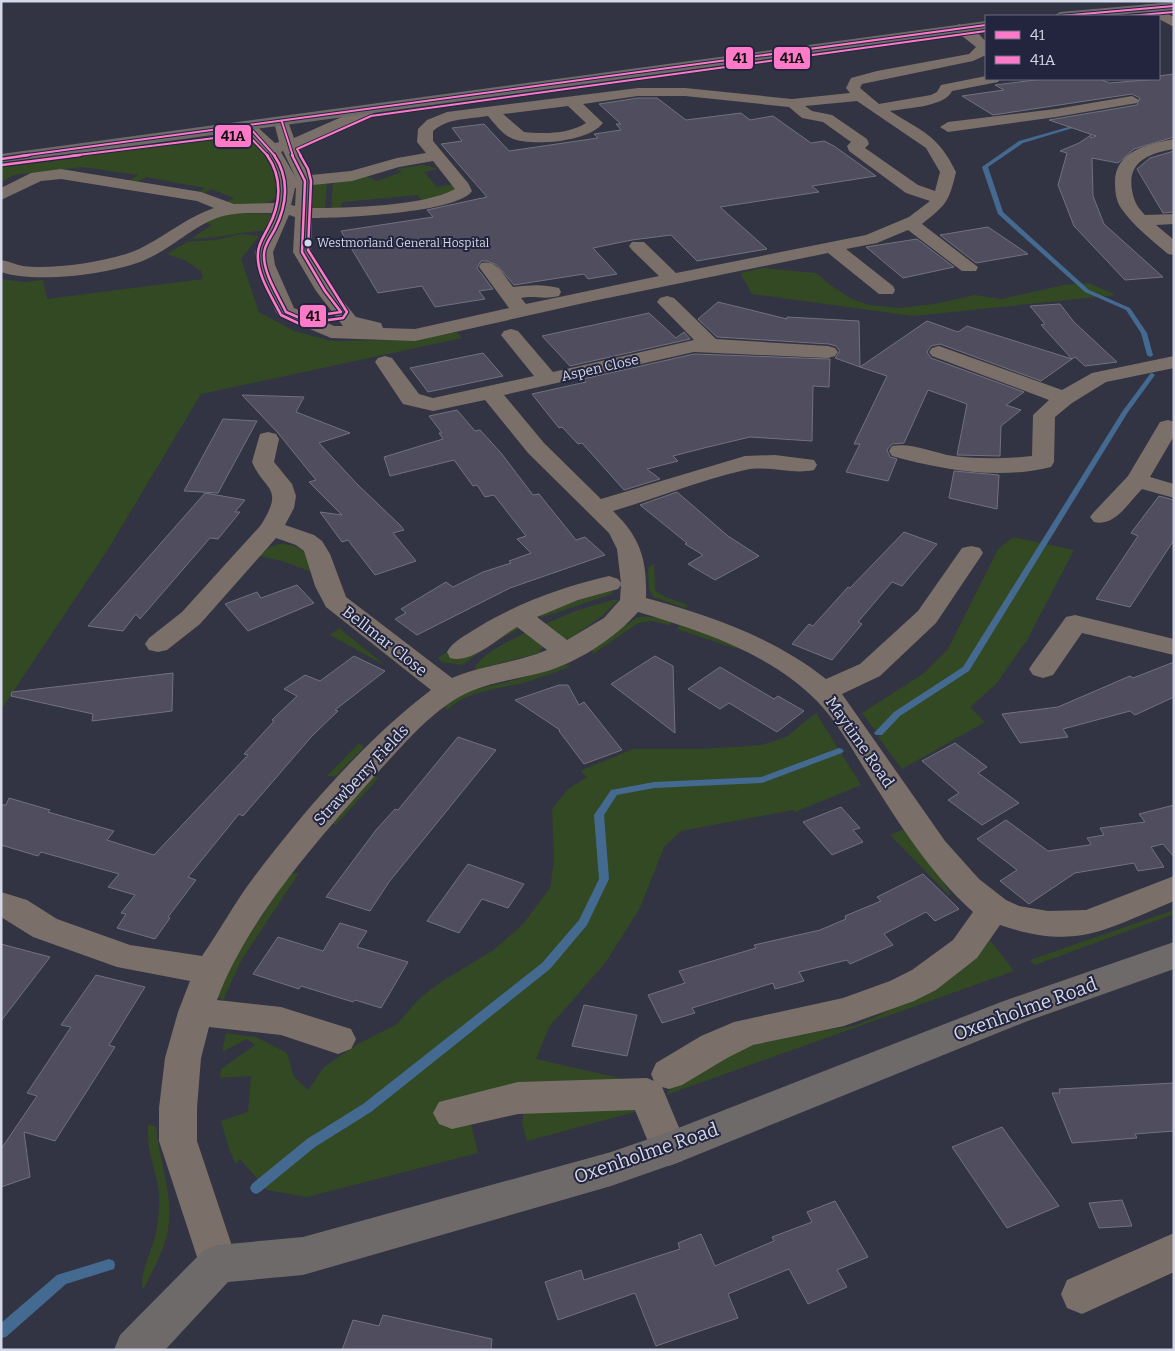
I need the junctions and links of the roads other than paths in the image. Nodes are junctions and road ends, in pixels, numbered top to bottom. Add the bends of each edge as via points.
1 (1174, 6) edge
2 (1149, 8) junction
3 (1071, 15) edge
4 (1174, 23) edge
5 (985, 25) edge
6 (959, 28) junction
7 (986, 80) edge
8 (857, 96) junction
9 (570, 100) junction
10 (1132, 100) dead end
11 (792, 102) junction
12 (909, 104) junction
13 (877, 109) junction
14 (369, 110) junction
15 (492, 111) junction
16 (282, 122) junction
17 (249, 127) junction
18 (948, 127) junction
19 (930, 144) junction
20 (1174, 144) edge
21 (288, 146) junction
22 (271, 148) junction
23 (436, 156) junction
24 (1, 158) edge
25 (304, 181) junction
26 (286, 185) junction
27 (1, 195) edge
28 (940, 199) junction
29 (213, 202) junction
30 (232, 209) junction
31 (282, 209) junction
32 (302, 213) junction
33 (201, 218) junction
34 (1174, 218) edge
35 (1140, 220) junction
36 (909, 223) junction
37 (638, 246) dead end
38 (832, 247) junction
39 (303, 248) junction
40 (1174, 250) edge
41 (264, 254) junction
42 (1, 265) edge
43 (969, 267) dead end
44 (488, 268) dead end
45 (672, 279) junction
46 (578, 288) dead end
47 (886, 290) dead end
48 (508, 294) junction
49 (667, 302) dead end
50 (521, 311) junction
51 (341, 312) junction
52 (300, 318) junction
53 (414, 335) junction
54 (511, 335) dead end
55 (710, 345) junction
56 (828, 352) dead end
57 (939, 352) dead end
58 (385, 362) dead end
59 (1174, 362) edge
60 (549, 380) junction
61 (490, 393) junction
62 (1064, 398) junction
63 (1168, 427) dead end
64 (268, 439) dead end
65 (900, 451) dead end
66 (806, 464) dead end
67 (1137, 480) junction
68 (1174, 491) edge
69 (598, 508) junction
70 (1102, 517) dead end
71 (271, 529) junction
72 (971, 553) dead end
73 (609, 584) dead end
74 (632, 602) junction
75 (519, 616) junction
76 (158, 644) dead end
77 (1174, 647) edge
78 (460, 652) dead end
79 (566, 652) junction
80 (1043, 669) dead end
81 (450, 690) junction
82 (824, 691) junction
83 (1174, 888) edge
84 (1, 904) edge
85 (993, 909) junction
86 (1174, 955) edge
87 (211, 971) junction
88 (195, 1012) junction
89 (338, 1039) dead end
90 (670, 1074) dead end
91 (452, 1113) dead end
92 (669, 1149) junction
93 (1174, 1252) edge
94 (218, 1264) junction
95 (1082, 1294) dead end
96 (135, 1350) edge

1 - 2 main road
2 - 3 main road
2 - 4 street
5 - 6 main road
6 - 8 street via 980,42 981,52 856,81 853,88
6 - 14 main road
7 - 12 street via 956,84 946,88 943,95 935,99
8 - 11 street
8 - 13 street
9 - 11 street via 653,91
9 - 15 street
9 - 15 street via 595,123 592,128 585,132 541,138 520,136
10 - 18 street
11 - 28 street via 808,115 827,118 861,142 855,148 912,189
12 - 13 street
12 - 18 street
13 - 19 street
14 - 16 main road
14 - 21 street
15 - 23 street via 447,117 424,129 425,142
16 - 17 main road
16 - 21 street
17 - 22 street
17 - 24 main road
18 - 19 street via 959,135 955,139
19 - 28 street via 948,172
20 - 35 street via 1146,150 1124,167 1126,206
21 - 22 street
21 - 25 street
22 - 26 street via 282,166
23 - 25 street via 352,176
23 - 32 street via 462,187 464,191 460,195 385,208
25 - 26 street
25 - 32 street
26 - 31 street
27 - 29 street via 37,176 61,174 200,197
28 - 36 street
29 - 30 street
29 - 33 street via 213,207
30 - 31 street
30 - 33 street
31 - 32 street
31 - 41 street
32 - 39 street
33 - 42 street via 149,251 123,260 36,272 12,270
34 - 35 street
35 - 40 street
36 - 38 street via 871,239
36 - 43 street
37 - 45 street
38 - 45 street
38 - 47 street
39 - 41 street
39 - 51 street via 302,252 325,291
41 - 52 street via 286,312
44 - 48 street
45 - 50 street
46 - 48 street via 543,294 539,289
48 - 50 street
49 - 55 street
50 - 53 street
51 - 52 street
51 - 53 street via 349,322
52 - 53 street via 331,332
54 - 60 street
55 - 56 street, Aspen Close
55 - 60 street, Aspen Close
57 - 62 street
58 - 61 street, Aspen Close via 411,399 433,405
59 - 62 street via 1099,377
60 - 61 street, Aspen Close
61 - 69 street via 536,448
62 - 65 street via 1044,415 1042,440 1055,451 1043,462 1013,467 966,465
63 - 67 street
64 - 71 street via 263,462 280,485 284,498 283,507
66 - 69 street via 757,452 726,468 682,484
67 - 68 street
67 - 70 street
69 - 74 street via 619,530 629,549 634,576
71 - 76 street via 191,618
71 - 81 street, Bellmar Close via 301,538 314,547 321,557 335,601
72 - 82 street via 926,617 870,670
73 - 75 street
74 - 79 street, Strawberry Fields via 613,624
74 - 82 street, Maytime Road via 738,636 774,654
75 - 78 street via 483,635
75 - 79 street
77 - 80 street via 1074,623
79 - 81 street, Strawberry Fields via 534,666 474,679
81 - 87 street, Strawberry Fields via 388,743 327,809 265,886
82 - 85 street, Maytime Road via 939,855
83 - 85 street, Maytime Road via 1087,923 1066,925 1022,920
84 - 87 street via 45,928 129,958
85 - 90 street via 965,949 924,980 844,1012 747,1032 714,1047
86 - 92 main road, Oxenholme Road via 1013,1012
87 - 88 street, Strawberry Fields
88 - 89 street via 281,1021
88 - 94 street, Strawberry Fields via 183,1058 178,1141
91 - 92 street via 518,1098 647,1094
92 - 94 main road, Oxenholme Road via 611,1169 303,1256
93 - 95 street
94 - 96 main road

